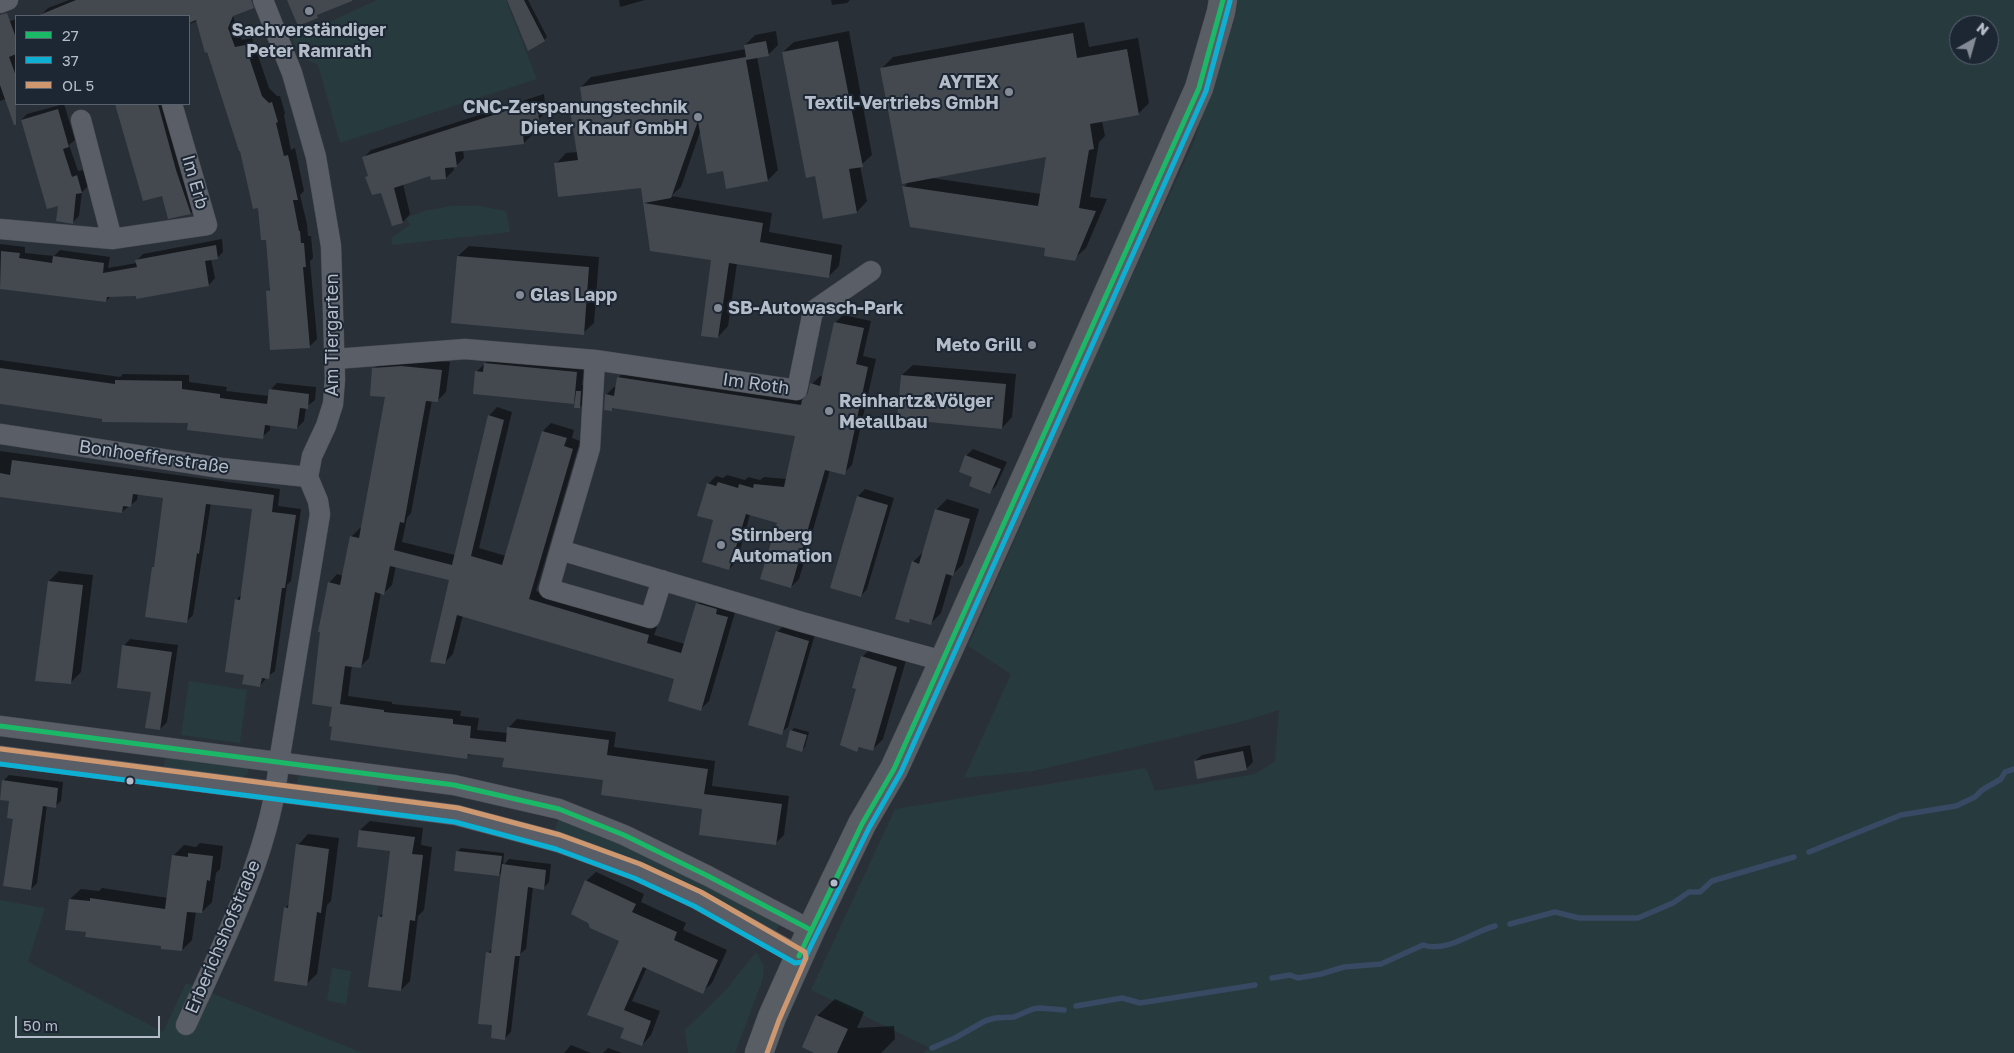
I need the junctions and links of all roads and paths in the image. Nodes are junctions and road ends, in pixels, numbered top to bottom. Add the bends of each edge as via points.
1 (8, 0) edge
2 (263, 0) edge
3 (1223, 0) edge
4 (0, 3) edge
5 (172, 105) edge
6 (81, 120) dead end
7 (0, 229) edge
8 (112, 239) junction
9 (870, 271) dead end
10 (335, 359) junction
11 (595, 360) junction
12 (0, 434) edge
13 (308, 477) junction
14 (560, 550) junction
15 (662, 580) junction
16 (944, 660) junction
17 (0, 726) edge
18 (0, 756) edge
19 (280, 762) junction
20 (277, 791) junction
21 (811, 930) junction
22 (799, 956) junction
23 (186, 1025) dead end
24 (759, 1053) edge

1 - 4 street
2 - 10 street, Am Tiergarten via 292,73 316,156 331,246
3 - 16 street via 1199,88
5 - 8 street, Im Erb via 207,225
6 - 8 street
7 - 8 street, Im Erb
9 - 11 street, Im Roth via 813,311 797,390
10 - 11 street, Im Roth via 465,348
10 - 13 street, Am Tiergarten via 333,404 312,456
11 - 14 street via 590,448
12 - 13 street, Bonhoefferstraße via 221,468
13 - 19 street via 320,514
14 - 15 street
14 - 15 street via 549,589 558,592 650,618
15 - 16 street
16 - 21 street via 894,769 862,824
17 - 19 street
18 - 20 street
19 - 20 street
19 - 21 street via 454,785 558,809 624,835
20 - 22 street via 456,815 558,842 637,871 697,899
20 - 23 street, Erberichshofstraße via 247,888
21 - 22 street
22 - 24 street

